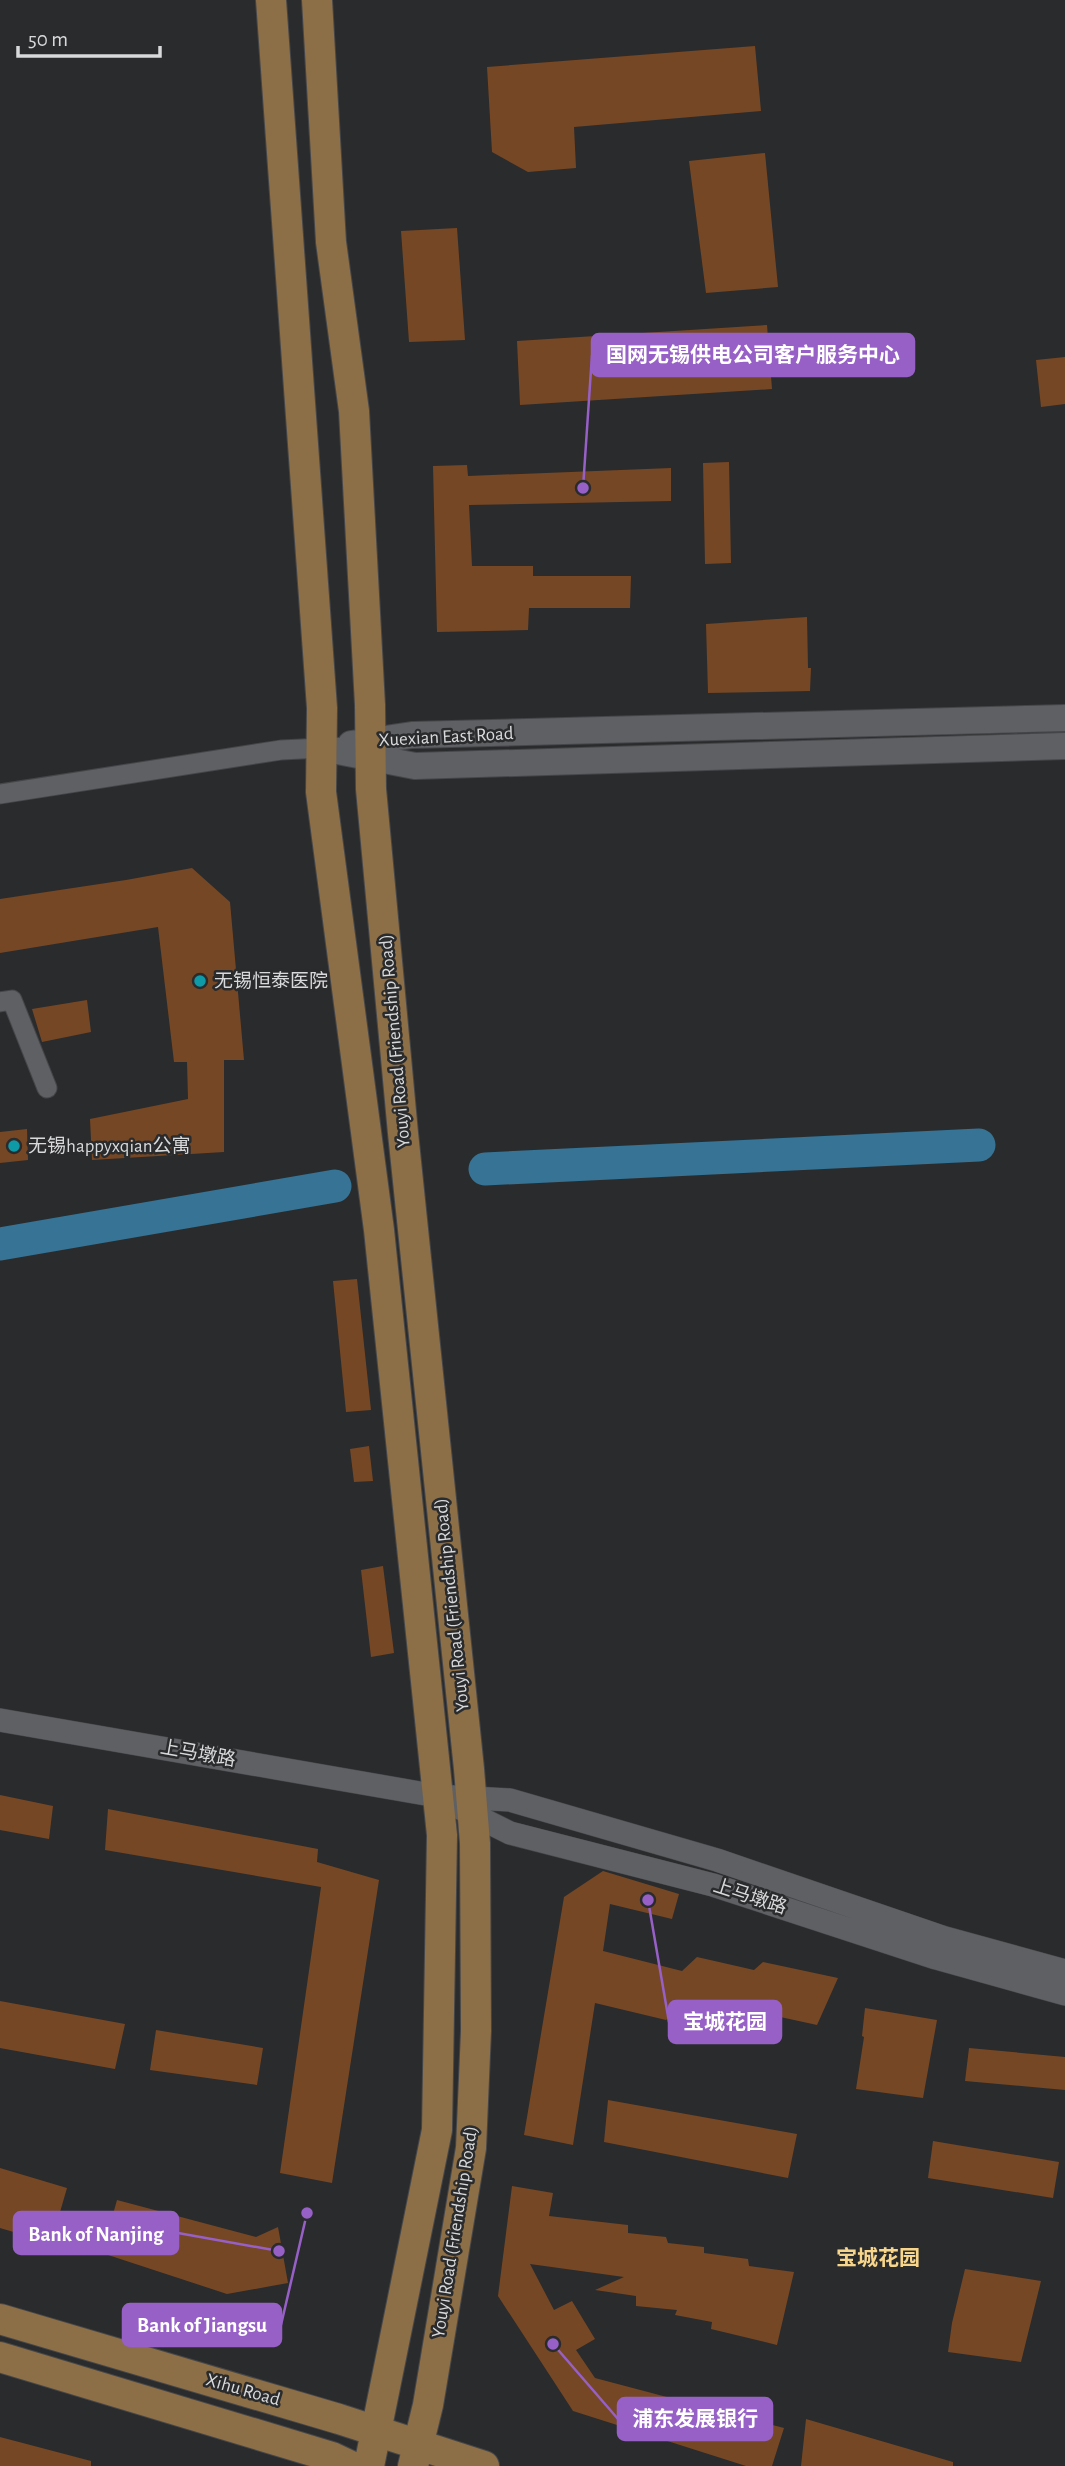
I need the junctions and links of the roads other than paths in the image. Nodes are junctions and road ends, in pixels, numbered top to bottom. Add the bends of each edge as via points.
1 (271, 0) edge
2 (317, 0) edge
3 (1065, 718) edge
4 (1065, 746) edge
5 (322, 748) junction
6 (371, 750) junction
7 (0, 794) edge
8 (0, 1002) edge
9 (47, 1088) dead end
10 (0, 1720) edge
11 (438, 1796) junction
12 (472, 1806) junction
13 (1065, 1971) edge
14 (1065, 1994) edge
15 (0, 2319) edge
16 (0, 2357) edge
17 (376, 2431) junction
18 (415, 2455) edge
19 (351, 2466) edge
20 (369, 2466) edge
21 (484, 2466) edge

1 - 5 main road, Youyi Road (Friendship Road)
2 - 6 main road, Youyi Road (Friendship Road) via 331,242 354,411
3 - 6 main road, Xuexian East Road via 412,735
4 - 6 main road, Xuexian East Road via 415,766
5 - 6 main road, Xuexian East Road
5 - 7 street via 281,750
5 - 11 main road, Youyi Road (Friendship Road) via 321,792 379,1230
6 - 12 main road, Youyi Road (Friendship Road) via 403,1133
8 - 9 street via 12,1000
10 - 11 street, 上马墩路
11 - 12 street, 上马墩路
11 - 17 main road, Youyi Road (Friendship Road) via 442,1835 438,2130
12 - 13 street, 上马墩路 via 510,1800 704,1856 942,1937
12 - 14 street, 上马墩路 via 510,1833 713,1885 936,1958
12 - 18 main road, Youyi Road (Friendship Road) via 476,2031 471,2148 428,2405
15 - 17 main road, Xihu Road
16 - 19 main road, Xihu Road via 332,2456
17 - 18 main road, Xihu Road
17 - 20 main road, Youyi Road (Friendship Road)
18 - 21 main road, Xihu Road

